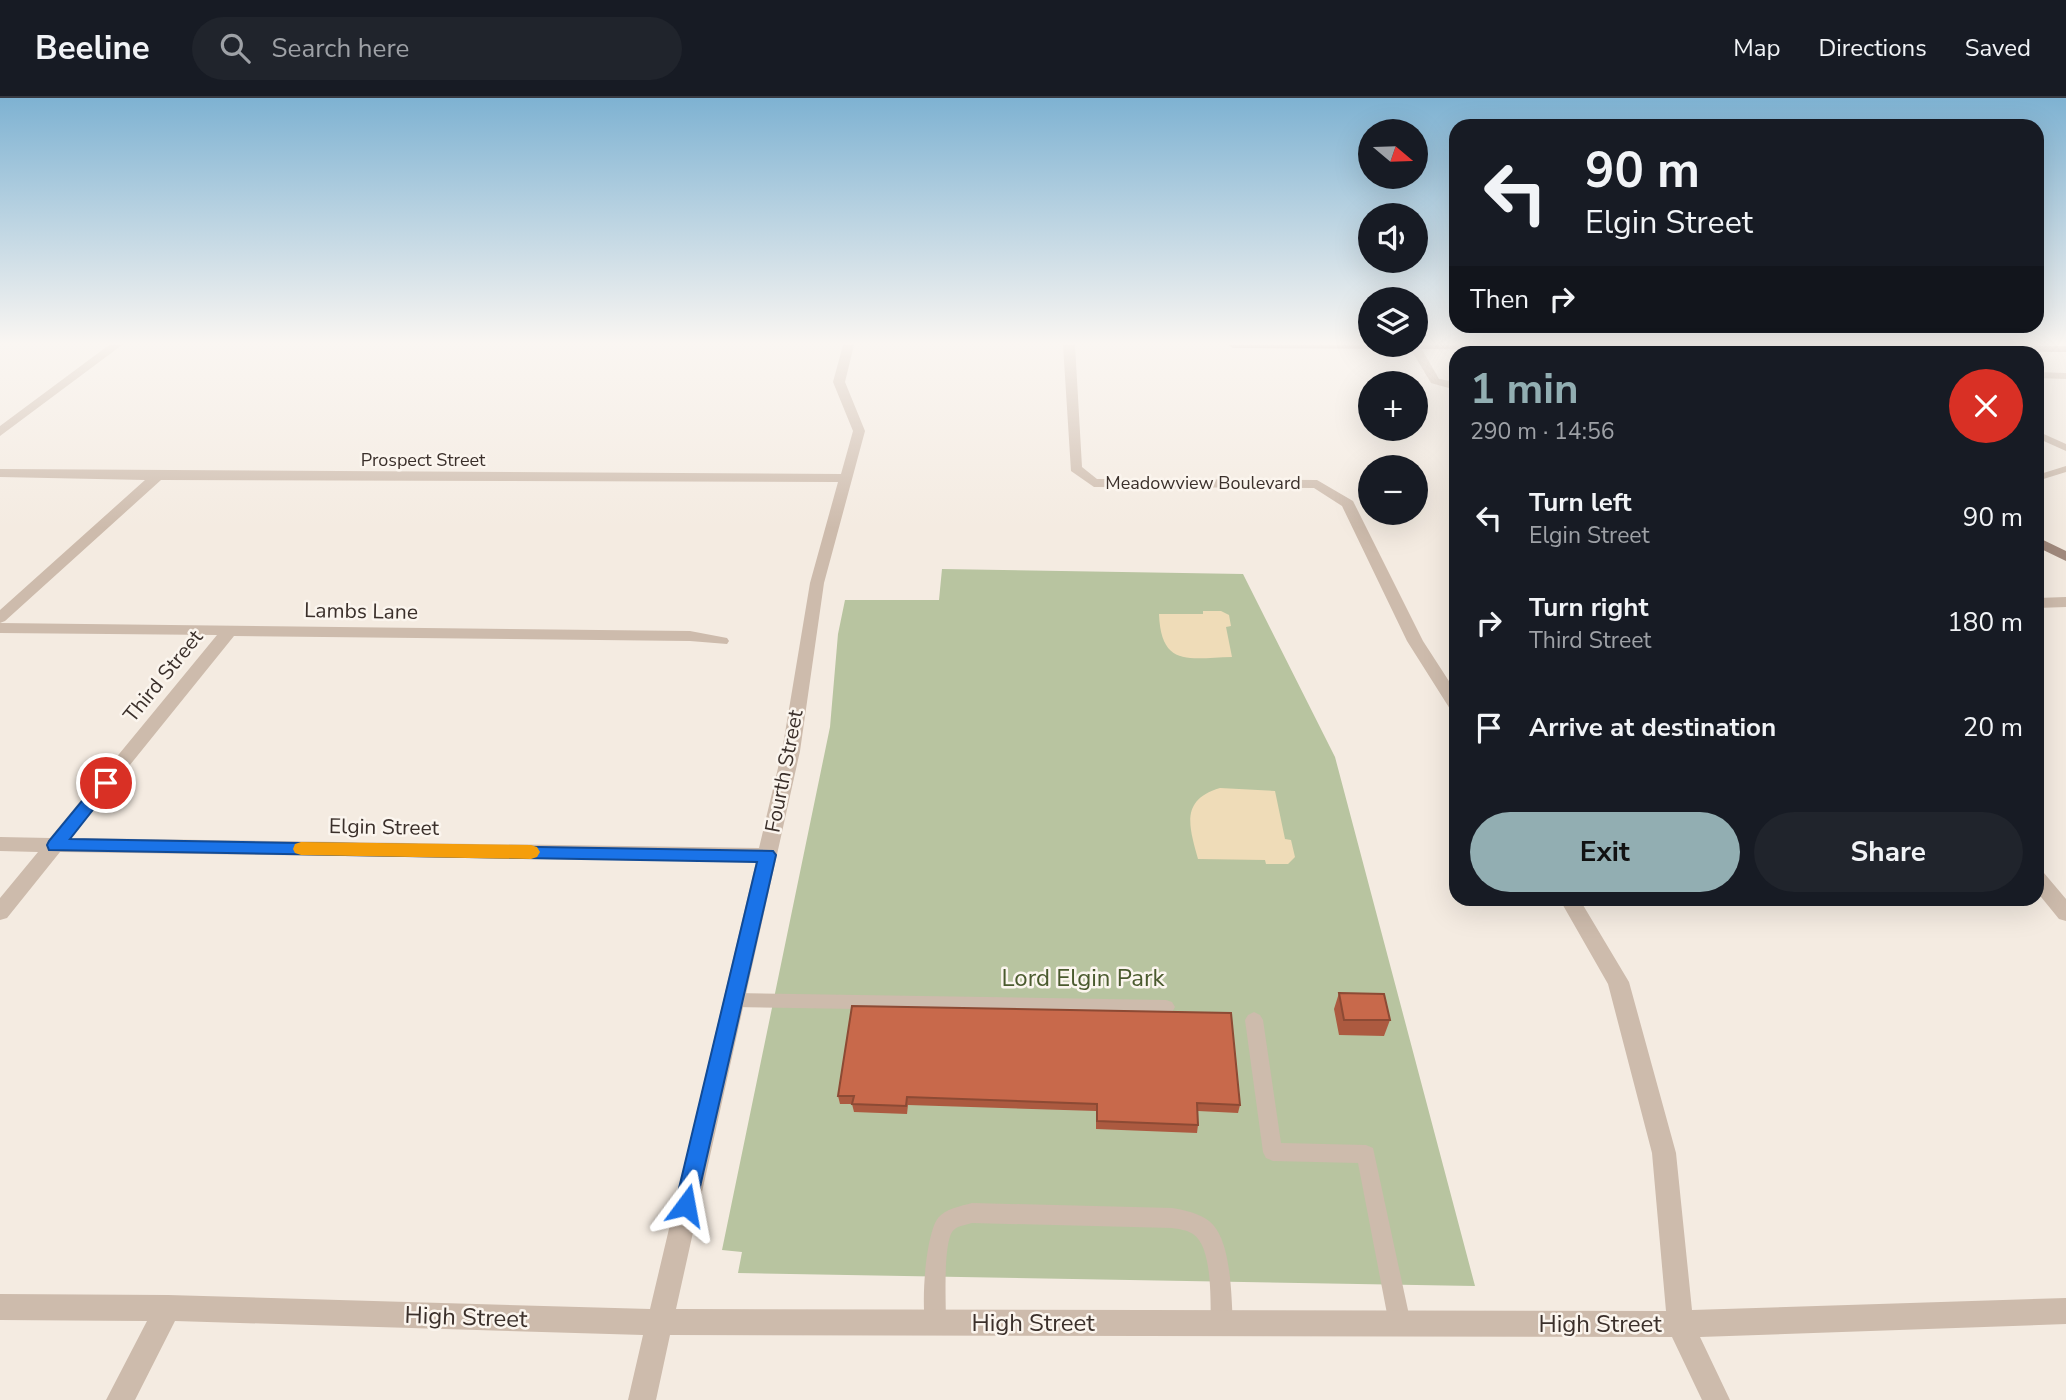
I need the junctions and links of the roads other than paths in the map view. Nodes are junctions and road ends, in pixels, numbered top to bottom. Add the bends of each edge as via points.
1 (35, 406) edge
2 (849, 406) edge
3 (1072, 406) edge
4 (0, 432) edge
5 (2044, 437) edge
6 (2066, 448) edge
7 (2066, 469) edge
8 (0, 473) edge
9 (157, 476) junction
10 (2044, 476) edge
11 (845, 478) junction
12 (2044, 545) edge
13 (2066, 557) edge
14 (2066, 602) edge
15 (2044, 603) edge
16 (0, 618) edge
17 (0, 628) edge
18 (229, 631) junction
19 (721, 640) dead end
20 (1449, 694) edge
21 (0, 844) edge
22 (55, 845) junction
23 (767, 855) junction
24 (2044, 886) edge
25 (1574, 906) edge
26 (0, 912) edge
27 (2066, 913) edge
28 (733, 1000) junction
29 (1166, 1007) dead end
30 (1254, 1020) dead end
31 (0, 1307) edge
32 (168, 1308) junction
33 (2066, 1311) edge
34 (659, 1322) junction
35 (935, 1323) junction
36 (1222, 1323) junction
37 (1400, 1324) junction
38 (1680, 1324) junction
39 (120, 1400) edge
40 (642, 1400) edge
41 (1716, 1400) edge

1 - 4 street
2 - 11 street, Fourth Street via 859,431
3 - 20 street, Meadowview Boulevard via 1076,468 1094,483 1317,484 1348,504 1415,641
5 - 6 lane
7 - 10 lane
8 - 9 street, Prospect Street
9 - 11 street, Prospect Street
9 - 16 street
11 - 23 street, Fourth Street via 817,583 791,751
12 - 13 street
14 - 15 street
17 - 18 street, Lambs Lane
18 - 19 street, Lambs Lane
18 - 22 street, Third Street
21 - 22 street, Elgin Street
22 - 23 street, Elgin Street
22 - 26 street, Third Street
23 - 28 street, Fourth Street
24 - 27 street
25 - 38 street via 1618,982 1664,1153
28 - 29 lane
28 - 34 street, Fourth Street
30 - 37 lane via 1273,1152 1366,1154
31 - 32 street, High Street
32 - 34 street, High Street
32 - 39 street
33 - 38 street, High Street
34 - 35 street, High Street
34 - 40 street, Fourth Street
35 - 36 street, High Street
35 - 36 lane via 943,1227 955,1217 971,1213 1191,1222 1206,1231 1214,1248
36 - 37 street, High Street
37 - 38 street, High Street
38 - 41 street

